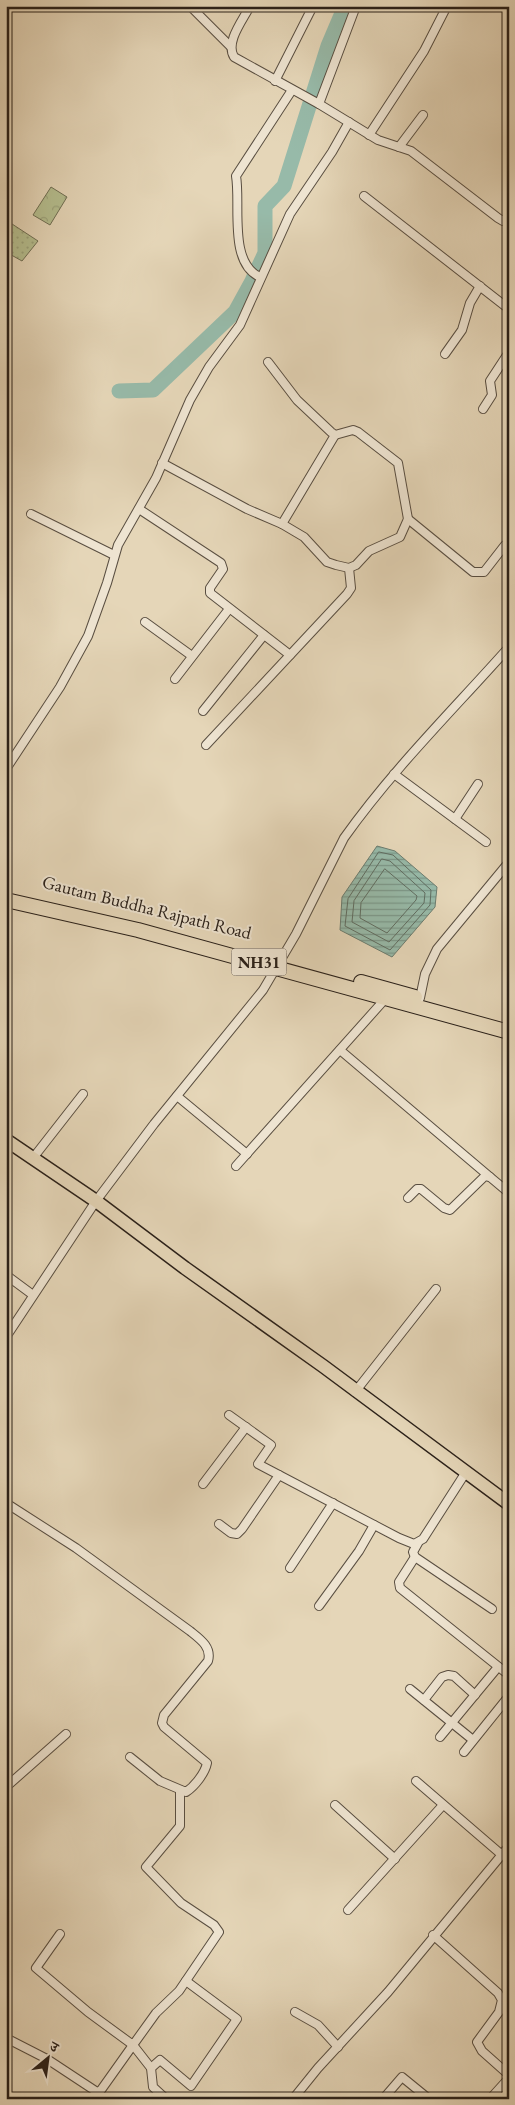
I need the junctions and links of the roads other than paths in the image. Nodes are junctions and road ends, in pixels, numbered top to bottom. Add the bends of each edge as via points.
1 (190, 6) edge
2 (199, 6) edge
3 (250, 6) edge
4 (313, 6) edge
5 (356, 6) edge
6 (447, 6) edge
7 (200, 18) junction
8 (230, 48) junction
9 (276, 81) junction
10 (292, 90) junction
11 (318, 104) junction
12 (423, 115) dead end
13 (349, 122) junction
14 (369, 135) junction
15 (399, 147) junction
16 (364, 196) dead end
17 (509, 220) edge
18 (256, 275) junction
19 (480, 286) junction
20 (509, 309) edge
21 (509, 352) edge
22 (445, 354) dead end
23 (268, 362) dead end
24 (483, 409) dead end
25 (335, 435) junction
26 (162, 463) junction
27 (139, 508) junction
28 (31, 514) dead end
29 (408, 520) junction
30 (282, 524) junction
31 (509, 544) edge
32 (114, 555) junction
33 (349, 568) junction
34 (229, 609) junction
35 (145, 622) dead end
36 (264, 635) junction
37 (509, 647) edge
38 (290, 655) junction
39 (192, 656) junction
40 (174, 679) dead end
41 (203, 711) dead end
42 (206, 745) dead end
43 (6, 769) edge
44 (394, 774) junction
45 (478, 784) dead end
46 (454, 819) junction
47 (486, 842) dead end
48 (509, 862) edge
49 (6, 893) edge
50 (6, 900) edge
51 (280, 963) junction
52 (389, 995) junction
53 (420, 998) junction
54 (509, 1022) edge
55 (509, 1032) edge
56 (340, 1050) junction
57 (84, 1094) dead end
58 (177, 1096) junction
59 (6, 1140) edge
60 (247, 1154) junction
61 (33, 1158) junction
62 (236, 1166) dead end
63 (490, 1177) junction
64 (509, 1193) edge
65 (408, 1198) dead end
66 (96, 1201) junction
67 (6, 1274) edge
68 (436, 1289) dead end
69 (33, 1295) junction
70 (6, 1337) edge
71 (355, 1392) junction
72 (229, 1415) dead end
73 (246, 1427) junction
74 (466, 1472) junction
75 (279, 1475) junction
76 (203, 1484) dead end
77 (6, 1503) edge
78 (333, 1503) junction
79 (509, 1504) edge
80 (219, 1524) dead end
81 (374, 1525) junction
82 (418, 1543) junction
83 (415, 1557) junction
84 (290, 1568) dead end
85 (319, 1606) dead end
86 (492, 1609) dead end
87 (498, 1667) junction
88 (509, 1675) edge
89 (410, 1689) dead end
90 (475, 1695) junction
91 (509, 1696) edge
92 (424, 1700) junction
93 (452, 1722) junction
94 (66, 1734) dead end
95 (440, 1737) dead end
96 (474, 1740) junction
97 (464, 1752) dead end
98 (130, 1757) dead end
99 (416, 1781) dead end
100 (6, 1787) edge
101 (180, 1790) junction
102 (335, 1805) dead end
103 (443, 1805) junction
104 (509, 1846) edge
105 (502, 1855) junction
106 (395, 1859) junction
107 (348, 1910) dead end
108 (60, 1934) dead end
109 (434, 1935) junction
110 (186, 1981) junction
111 (295, 2012) dead end
112 (6, 2038) edge
113 (133, 2046) junction
114 (338, 2047) junction
115 (151, 2068) junction
116 (509, 2077) edge
117 (166, 2099) edge
118 (293, 2099) edge
119 (383, 2099) edge
120 (429, 2099) edge
121 (490, 2099) edge

1 - 7 street
2 - 7 street
3 - 8 street
4 - 9 street
5 - 11 street
6 - 14 street via 424,51
7 - 8 street
8 - 9 street via 234,57
9 - 10 street
10 - 11 street
10 - 18 street via 236,176 236,215 243,260
11 - 13 street
12 - 15 street
13 - 14 street
13 - 18 street via 290,214
14 - 15 street
15 - 17 street via 418,156 498,218
16 - 19 street
18 - 26 street via 240,325 190,400
19 - 20 street
19 - 22 street via 470,302 462,330
21 - 24 street via 490,381 492,395
23 - 25 street via 297,400
25 - 29 street via 353,430 358,432 398,463
25 - 30 street
26 - 27 street
26 - 30 street
27 - 32 street
27 - 34 street via 223,565 224,569 209,591
28 - 32 street
29 - 31 street via 473,572 484,572
29 - 33 street via 400,537 369,551
30 - 33 street via 304,537 327,562
32 - 43 street via 100,606 76,661
33 - 38 street via 351,588 347,594
34 - 36 street
34 - 39 street
35 - 39 street
36 - 38 street
36 - 41 street
37 - 44 street
38 - 42 street
39 - 40 street
44 - 46 street
44 - 51 street via 344,838
45 - 46 street
46 - 47 street
48 - 53 street via 437,949 425,974
49 - 51 highway, Gautam Buddha Rajpath Road / NH31 via 99,912
50 - 51 highway, NH31
51 - 52 highway, Gautam Buddha Rajpath Road / NH31
51 - 58 street
52 - 53 highway, Gautam Buddha Rajpath Road / NH31
52 - 55 highway, NH31
52 - 56 street
53 - 54 highway, Gautam Buddha Rajpath Road / NH31
56 - 60 street
56 - 63 street
57 - 61 street
58 - 60 street
58 - 66 street
59 - 61 main road
60 - 62 street
61 - 66 main road
63 - 64 street
63 - 65 street via 481,1177 450,1210 425,1190 417,1189
66 - 69 street
66 - 71 main road via 324,1366
67 - 69 street
68 - 71 street
69 - 70 street
71 - 74 main road
72 - 73 street
73 - 75 street via 271,1445 258,1464
73 - 76 street
74 - 79 main road
74 - 82 street via 430,1530
75 - 78 street
75 - 80 street via 237,1534
77 - 101 street via 76,1548 190,1631 207,1647 208,1661 162,1719 164,1727 207,1763 191,1788 186,1792
78 - 81 street
78 - 84 street
81 - 82 street via 408,1542
81 - 85 street
82 - 83 street via 413,1552
83 - 86 street
83 - 87 street via 399,1582 400,1588
87 - 88 street
87 - 90 street
89 - 92 street
90 - 92 street via 454,1676 448,1675 442,1677
90 - 93 street
91 - 96 street
92 - 93 street
93 - 95 street
93 - 96 street
94 - 100 street
96 - 97 street
98 - 101 street via 160,1781
99 - 103 street
101 - 110 street via 180,1826 146,1867 180,1903 218,1929 217,1937
102 - 106 street
103 - 105 street
103 - 106 street
104 - 105 street
105 - 109 street
106 - 107 street
108 - 113 street via 36,1968
109 - 114 street
109 - 116 street via 502,2000 499,2012 477,2042
110 - 113 street via 156,2013
110 - 115 street via 237,2019 191,2086 160,2060
111 - 114 street via 318,2025
112 - 113 street via 48,2059 97,2092
113 - 115 street
114 - 118 street
115 - 117 street via 153,2087
116 - 121 street
119 - 120 street via 402,2077

